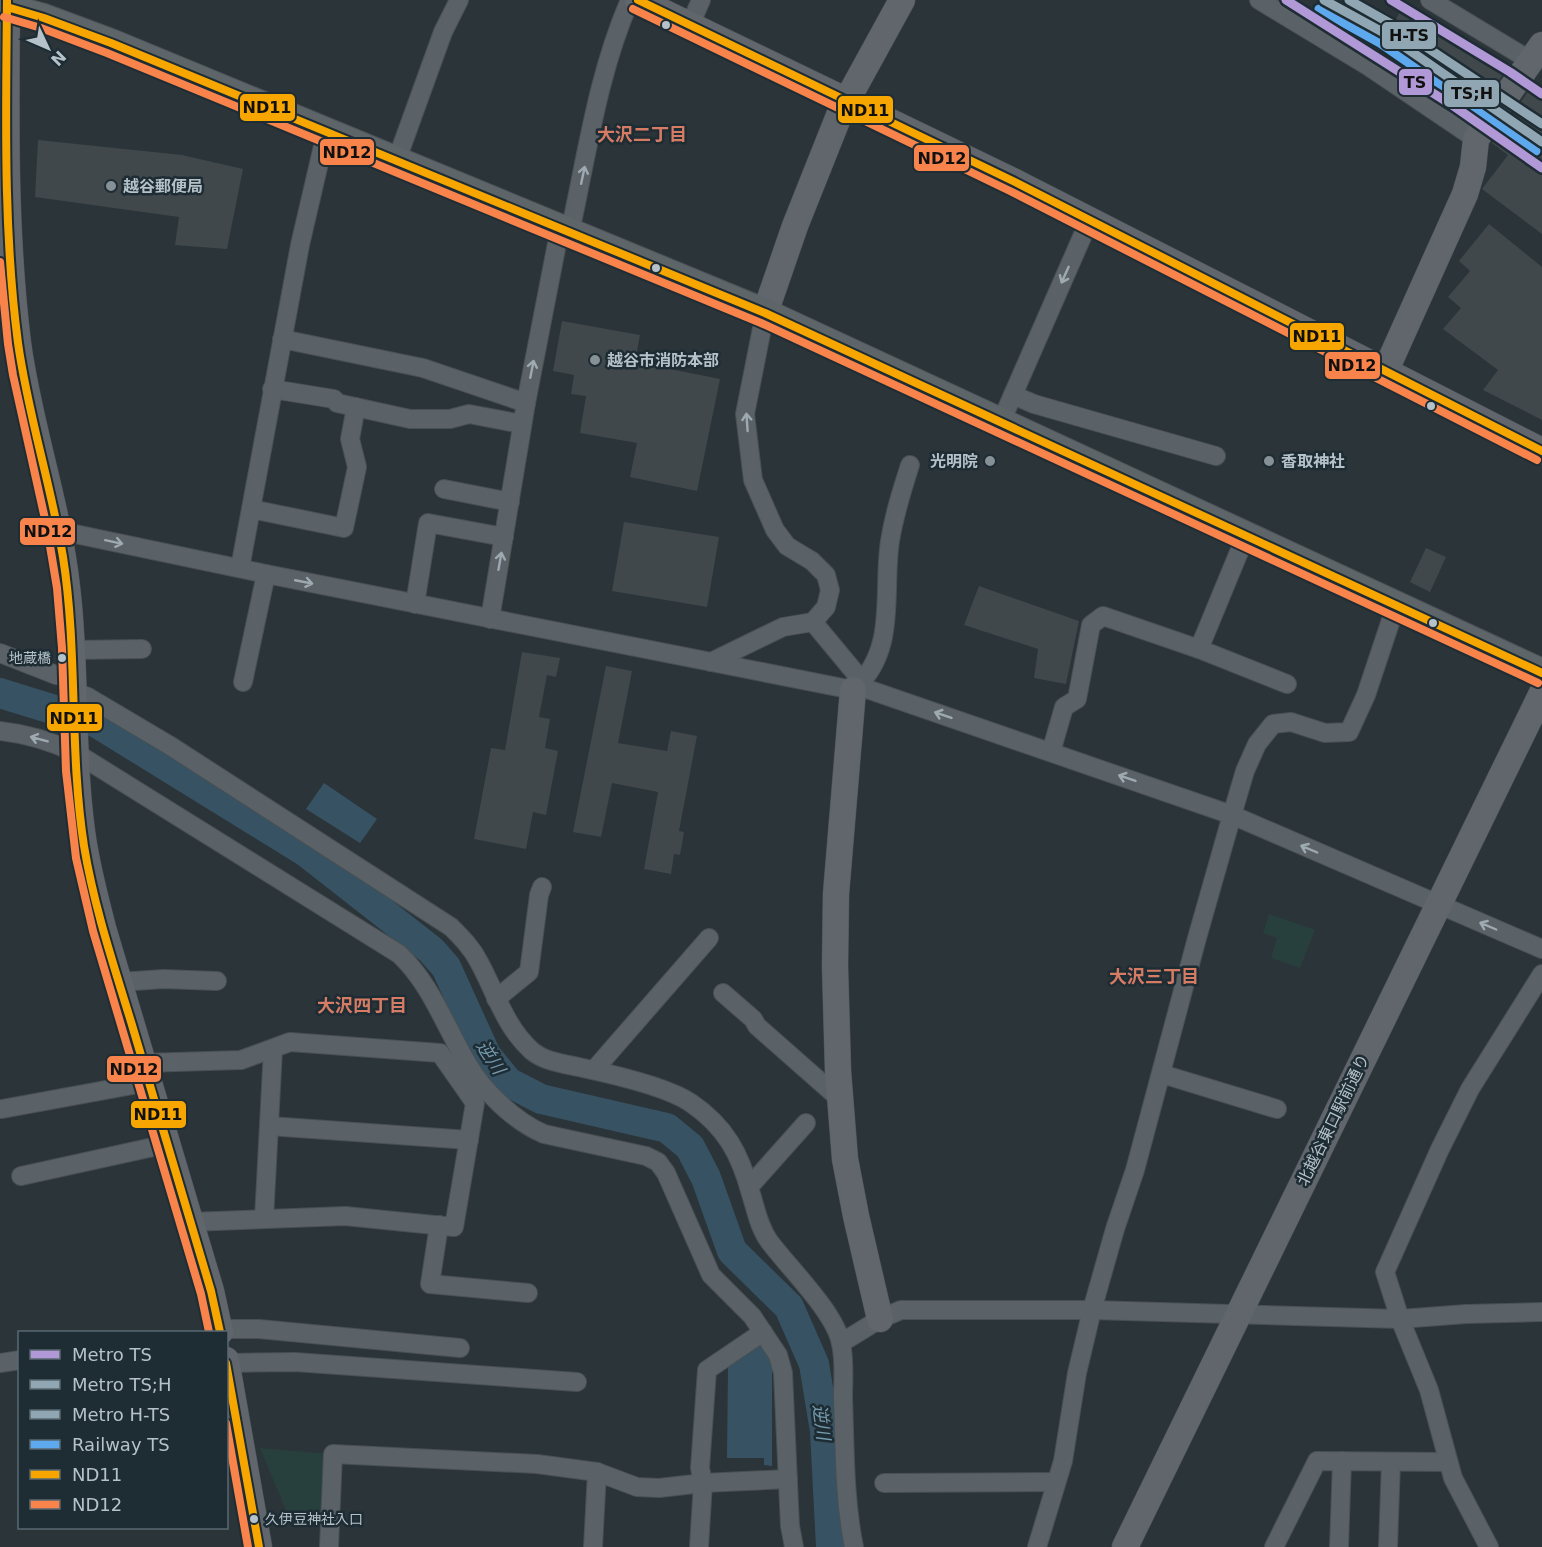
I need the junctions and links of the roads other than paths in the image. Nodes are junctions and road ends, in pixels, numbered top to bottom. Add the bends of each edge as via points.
1 (459, 0) edge
2 (630, 0) edge
3 (638, 0) edge
4 (702, 0) edge
5 (902, 0) edge
6 (1258, 0) edge
7 (1430, 0) edge
8 (5, 4) edge
9 (690, 25) junction
10 (1537, 53) edge
11 (846, 100) junction
12 (326, 133) junction
13 (1476, 139) junction
14 (396, 162) junction
15 (1089, 221) junction
16 (565, 230) junction
17 (765, 313) junction
18 (282, 339) junction
19 (1385, 372) junction
20 (272, 389) junction
21 (1013, 395) junction
22 (526, 403) junction
23 (356, 407) junction
24 (1001, 422) junction
25 (522, 424) junction
26 (1542, 451) edge
27 (1216, 456) dead end
28 (910, 465) dead end
29 (444, 489) dead end
30 (510, 501) junction
31 (251, 509) junction
32 (56, 530) junction
33 (1246, 535) junction
34 (504, 537) junction
35 (240, 568) junction
36 (266, 574) junction
37 (415, 604) junction
38 (1396, 605) junction
39 (490, 619) junction
40 (813, 622) junction
41 (142, 649) dead end
42 (1198, 649) junction
43 (73, 650) junction
44 (0, 653) edge
45 (711, 662) junction
46 (1542, 673) edge
47 (243, 682) dead end
48 (1287, 684) dead end
49 (858, 686) junction
50 (75, 689) junction
51 (1542, 693) edge
52 (0, 731) edge
53 (76, 747) junction
54 (1051, 752) junction
55 (1232, 815) junction
56 (542, 887) dead end
57 (1439, 906) junction
58 (709, 938) dead end
59 (1542, 949) edge
60 (1542, 974) edge
61 (217, 981) dead end
62 (120, 982) junction
63 (723, 993) dead end
64 (496, 999) junction
65 (273, 1049) junction
66 (594, 1071) junction
67 (146, 1073) junction
68 (1162, 1074) junction
69 (841, 1100) junction
70 (2, 1109) dead end
71 (1277, 1109) dead end
72 (806, 1124) dead end
73 (269, 1126) junction
74 (469, 1140) junction
75 (167, 1144) junction
76 (21, 1176) dead end
77 (749, 1187) junction
78 (264, 1219) junction
79 (190, 1222) junction
80 (439, 1225) junction
81 (528, 1293) dead end
82 (1092, 1310) junction
83 (1542, 1312) edge
84 (1238, 1316) junction
85 (880, 1319) junction
86 (1400, 1319) junction
87 (220, 1331) edge
88 (763, 1332) junction
89 (841, 1343) junction
90 (460, 1348) dead end
91 (18, 1360) edge
92 (0, 1363) edge
93 (228, 1366) edge
94 (228, 1372) edge
95 (577, 1382) dead end
96 (1342, 1461) junction
97 (1391, 1462) junction
98 (1448, 1462) junction
99 (597, 1472) junction
100 (788, 1479) junction
101 (1056, 1482) junction
102 (703, 1483) junction
103 (884, 1483) dead end
104 (259, 1547) edge
105 (329, 1547) edge
106 (593, 1547) edge
107 (699, 1547) edge
108 (794, 1547) edge
109 (854, 1547) edge
110 (1037, 1547) edge
111 (1125, 1547) edge
112 (1274, 1547) edge
113 (1339, 1547) edge
114 (1388, 1547) edge
115 (1489, 1547) edge

1 - 14 street via 443,32
16 -> 2 street via 613,42
3 - 9 street
4 - 9 street
5 - 11 street
6 - 13 street via 1368,66
7 - 10 street
8 - 12 main road via 111,43
8 - 32 street via 9,246 14,303 24,382
9 - 11 street
10 - 13 street
11 - 15 street
11 - 17 street
12 - 14 main road
12 - 18 street
13 - 19 street via 1465,194
14 - 16 main road
15 - 19 street
15 -> 21 street
16 - 17 main road
22 -> 16 street
17 - 24 main road
40 -> 17 street via 826,608 830,590 826,575 787,546 775,530 753,480 745,414
18 - 20 street
18 - 22 street via 423,368
19 - 26 street
20 - 23 street via 334,399
20 - 31 street
21 - 24 street
21 - 27 street
22 - 25 street
23 - 25 street via 410,419 450,419 469,414
23 - 31 street via 350,439 357,467 344,528
24 - 33 main road
25 - 30 street
28 - 49 street via 890,542 882,649
29 - 30 street
30 - 34 street
31 - 35 street
32 -> 35 street
32 - 43 street via 66,574
33 - 38 main road
33 - 42 street
34 - 37 street via 428,523
39 -> 34 street
35 - 36 street
36 -> 37 street
36 - 47 street
37 - 39 street
38 - 46 main road
38 - 55 street via 1366,695 1349,732 1325,733 1291,722 1273,724 1257,744
39 - 45 street
40 - 45 street via 783,627
40 - 49 street
41 - 43 street
42 - 48 street
42 - 54 street via 1103,616 1091,625 1077,699 1064,707
43 - 50 street
44 - 50 street via 56,675
45 - 49 street
54 -> 49 street
49 - 69 street via 836,894
50 - 53 street
50 - 64 street via 451,927 479,961
51 - 57 street, 北越谷東口駅前通り
53 -> 52 street
53 - 62 street via 86,855
53 - 88 street via 399,954 423,981 468,1066 512,1114 544,1134 658,1162 711,1275
55 -> 54 street
57 -> 55 street
55 - 68 street
56 - 64 street via 529,972
59 -> 57 street
57 - 84 street, 北越谷東口駅前通り
58 - 66 street
60 - 86 street via 1470,1089 1385,1272
61 - 62 street
62 - 67 street
63 - 69 street
64 - 66 street via 508,1022 534,1053
65 - 67 street via 241,1060
65 - 73 street
65 - 74 street via 290,1042 440,1053 476,1103
66 - 77 street via 688,1101 730,1140
67 - 70 street
67 - 75 street
68 - 71 street
68 - 82 street
69 - 85 street via 845,1159
72 - 77 street
73 - 74 street
73 - 78 street
74 - 80 street via 454,1227
75 - 76 street
75 - 79 street
77 - 89 street via 768,1240 816,1299
78 - 79 street
78 - 80 street via 345,1216
79 - 87 street
80 - 81 street via 430,1284
82 - 84 street
82 - 85 street via 901,1310
82 - 101 street
83 - 86 street
84 - 86 street
84 - 111 street, 北越谷東口駅前通り
85 - 89 street
86 - 98 street via 1429,1390
87 - 90 street via 259,1329
88 - 100 street via 778,1355 783,1372
88 - 102 street via 707,1370 700,1468
89 - 109 street via 846,1478
91 - 92 street
93 - 95 street via 295,1362
94 - 104 street
96 - 97 street
96 - 112 street via 1317,1461
96 - 113 street
97 - 98 street
97 - 114 street
98 - 115 street
99 - 102 street via 637,1487
99 - 105 street via 537,1464 333,1454
99 - 106 street
100 - 102 street
100 - 108 street
101 - 103 street
101 - 110 street
102 - 107 street

